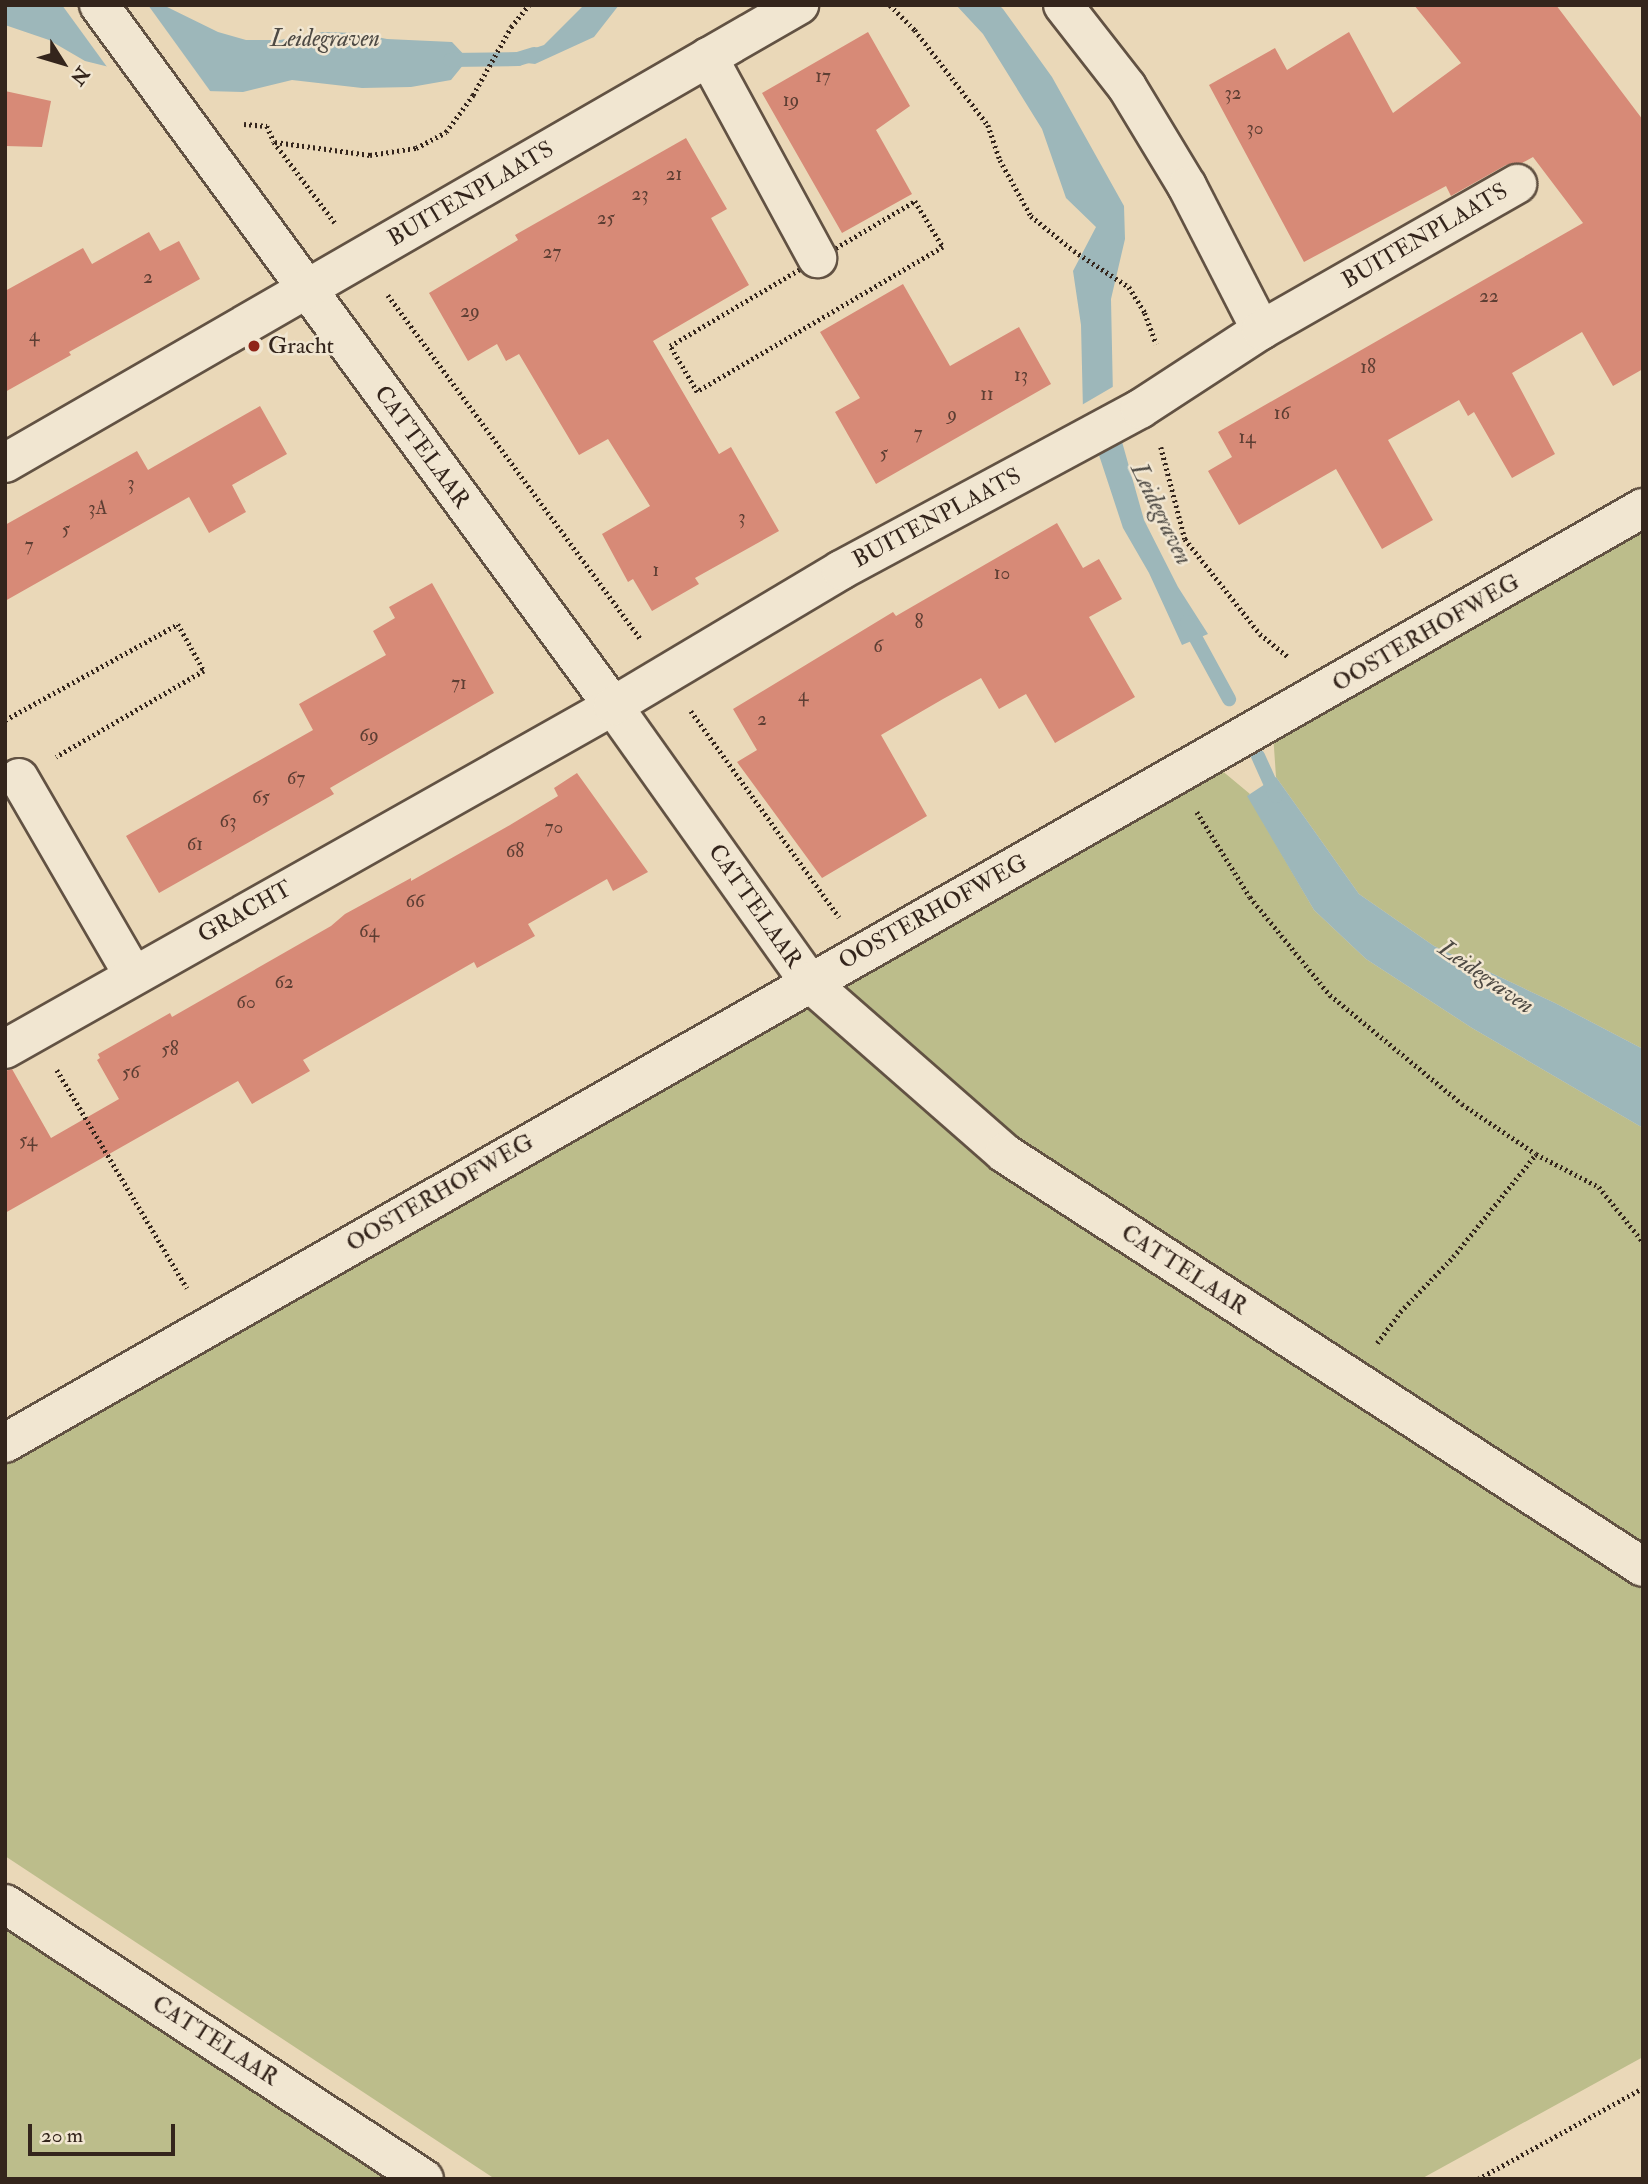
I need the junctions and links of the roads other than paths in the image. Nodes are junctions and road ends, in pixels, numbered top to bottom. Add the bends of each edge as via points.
1 (99, 5) edge
2 (799, 5) edge
3 (1063, 5) edge
4 (708, 57) junction
5 (1517, 184) dead end
6 (817, 258) dead end
7 (307, 289) junction
8 (1261, 330) junction
9 (5, 463) edge
10 (1643, 508) edge
11 (613, 706) junction
12 (19, 778) road end
13 (133, 975) junction
14 (809, 982) junction
15 (20, 1040) edge
16 (5, 1443) edge
17 (1643, 1567) edge
18 (5, 1904) edge
19 (424, 2179) edge

1 - 7 street, CATTELAAR
2 - 4 street, BUITENPLAATS
3 - 8 street via 1127,87 1187,186
4 - 6 street
4 - 7 street, BUITENPLAATS
5 - 8 street, BUITENPLAATS
7 - 9 street
7 - 11 street, CATTELAAR
8 - 11 street, BUITENPLAATS via 1150,403 841,570
10 - 14 street, OOSTERHOFWEG
11 - 13 street, GRACHT
11 - 14 street, CATTELAAR
12 - 13 street
13 - 15 street, GRACHT
14 - 16 street, OOSTERHOFWEG
14 - 17 street, CATTELAAR via 1004,1153
18 - 19 street, CATTELAAR

